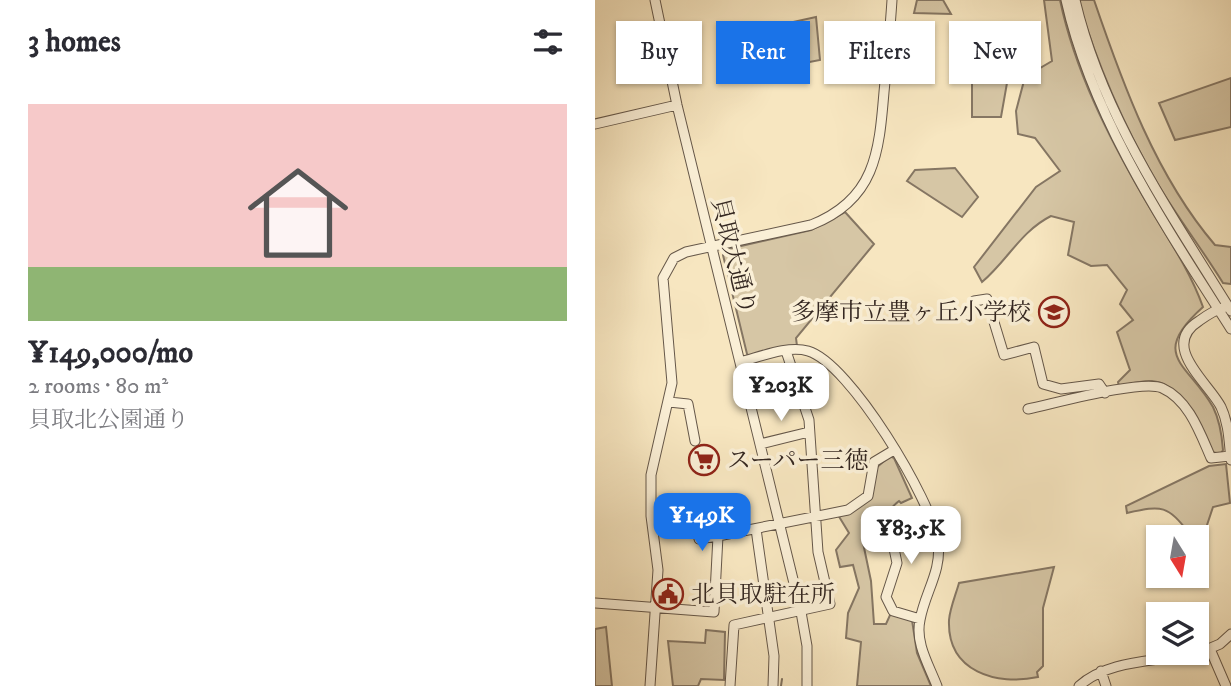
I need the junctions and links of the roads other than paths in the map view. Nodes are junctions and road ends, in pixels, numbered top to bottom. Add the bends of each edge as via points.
1 (655, 0) edge
2 (892, 0) edge
3 (1066, 0) edge
4 (1075, 0) edge
5 (677, 105) junction
6 (595, 124) edge
7 (712, 247) junction
8 (974, 301) dead end
9 (1229, 304) edge
10 (1218, 309) junction
11 (1231, 329) edge
12 (786, 351) junction
13 (740, 362) junction
14 (1104, 393) junction
15 (669, 402) junction
16 (1028, 409) dead end
17 (809, 432) junction
18 (695, 441) dead end
19 (760, 444) junction
20 (894, 450) junction
21 (1230, 456) edge
22 (1231, 461) edge
23 (927, 513) junction
24 (815, 517) junction
25 (779, 524) junction
26 (756, 528) junction
27 (718, 536) junction
28 (699, 539) dead end
29 (595, 603) edge
30 (656, 608) junction
31 (801, 612) junction
32 (767, 619) junction
33 (920, 619) junction
34 (1231, 634) edge
35 (1210, 649) joint
36 (1146, 662) edge
37 (1101, 671) junction
38 (650, 686) edge
39 (730, 686) edge
40 (773, 686) edge
41 (807, 686) edge
42 (937, 686) edge
43 (1079, 686) edge
44 (1105, 686) edge
45 (1226, 686) edge

1 - 5 street, 貝取大通り
2 - 7 street via 880,140 863,187 844,207 820,221
3 - 10 street via 1079,47 1121,147
4 - 9 street via 1106,93 1130,145
5 - 6 street
5 - 7 street, 貝取大通り
7 - 13 street, 貝取大通り
7 - 15 street via 674,258 663,278 672,370
8 - 14 street via 987,299 1004,355 1034,347 1043,384 1061,389 1099,384
9 - 10 street
10 - 11 street
10 - 21 street via 1194,324 1184,341 1184,353 1222,411
12 - 13 street
12 - 17 street
12 - 20 street via 804,350 822,358 872,411
13 - 19 street, 貝取大通り
14 - 16 street
14 - 21 street via 1149,385 1161,388 1174,396 1195,422 1211,458
15 - 18 street via 688,404
15 - 30 street via 651,475
17 - 19 street
17 - 24 street
19 - 25 street, 貝取大通り
20 - 23 street
20 - 24 street via 874,462 871,487 861,502 848,510
21 - 22 street
23 - 33 street via 939,554
23 - 33 street via 893,528 897,562 886,597 893,611
24 - 25 street
24 - 31 street via 830,604
25 - 26 street
25 - 31 street, 貝取大通り
26 - 27 street
26 - 32 street
27 - 28 street
27 - 30 street via 714,612
29 - 30 street
30 - 38 street
31 - 32 street
31 - 41 street, 貝取大通り
32 - 39 street via 734,625
32 - 40 street via 774,656
33 - 42 street via 920,642
34 - 35 street
35 - 45 street
36 - 37 street
37 - 43 street
37 - 44 street

